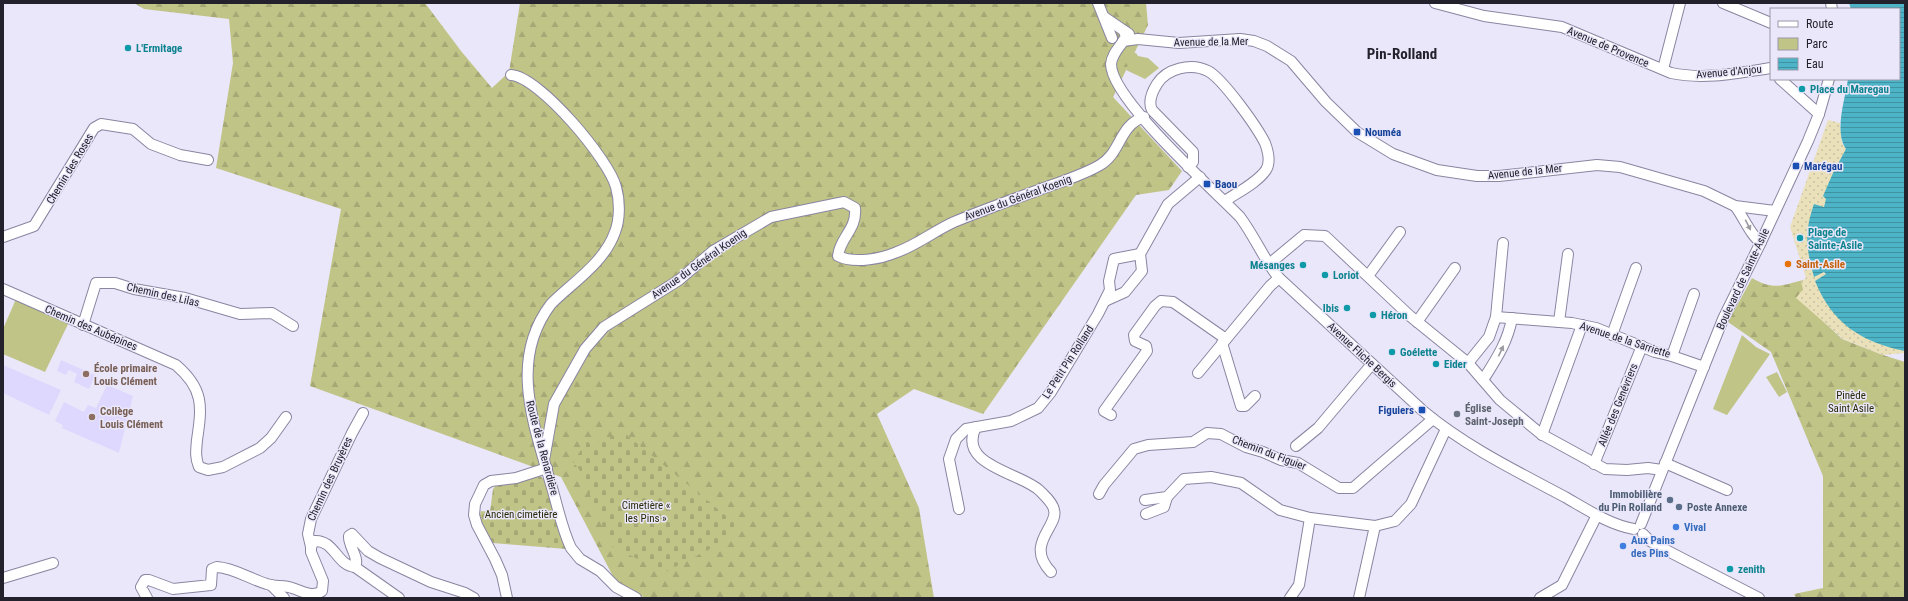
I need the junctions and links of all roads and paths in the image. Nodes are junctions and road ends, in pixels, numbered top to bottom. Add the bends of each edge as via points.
1 (1098, 3) edge
2 (1435, 3) edge
3 (1680, 3) edge
4 (1723, 3) edge
5 (1770, 23) edge
6 (1119, 37) junction
7 (1770, 68) edge
8 (1663, 69) junction
9 (511, 75) dead end
10 (1781, 80) edge
11 (1829, 80) edge
12 (1819, 114) junction
13 (1144, 117) junction
14 (208, 160) dead end
15 (1188, 167) junction
16 (1200, 177) junction
17 (1225, 201) junction
18 (1735, 206) junction
19 (1775, 211) junction
20 (1400, 232) dead end
21 (3, 236) edge
22 (1761, 242) junction
23 (1503, 243) dead end
24 (1140, 254) junction
25 (1568, 254) dead end
26 (1268, 265) junction
27 (1455, 268) dead end
28 (1636, 268) dead end
29 (1368, 276) junction
30 (1280, 278) junction
31 (3, 289) edge
32 (1694, 294) dead end
33 (1105, 301) junction
34 (1496, 317) junction
35 (1512, 318) junction
36 (1417, 322) junction
37 (1559, 322) junction
38 (83, 325) junction
39 (1582, 325) junction
40 (293, 326) dead end
41 (1612, 335) junction
42 (1224, 341) junction
43 (1642, 346) junction
44 (1672, 356) junction
45 (1468, 363) junction
46 (1372, 364) junction
47 (1704, 368) junction
48 (1198, 373) dead end
49 (1483, 380) junction
50 (1255, 396) dead end
51 (363, 413) dead end
52 (1111, 415) dead end
53 (286, 417) dead end
54 (1433, 419) junction
55 (976, 427) junction
56 (1446, 429) junction
57 (1542, 435) junction
58 (1296, 446) dead end
59 (546, 464) junction
60 (1594, 464) junction
61 (1663, 467) junction
62 (1727, 490) dead end
63 (1099, 494) dead end
64 (1167, 496) junction
65 (1145, 500) dead end
66 (959, 509) dead end
67 (1146, 514) dead end
68 (1597, 515) junction
69 (1310, 518) junction
70 (1375, 526) junction
71 (1639, 529) junction
72 (311, 547) junction
73 (53, 563) dead end
74 (355, 567) junction
75 (1051, 572) dead end
76 (3, 578) edge
77 (271, 585) junction
78 (147, 598) edge
79 (284, 598) edge
80 (400, 598) edge
81 (474, 598) edge
82 (507, 598) edge
83 (636, 598) edge
84 (1290, 598) edge
85 (1359, 598) edge
86 (1540, 598) edge
87 (1759, 598) edge

1 - 6 street via 1104,17
2 - 8 street, Avenue de Provence via 1484,16 1562,27
3 - 8 street
4 - 5 street
6 - 13 street, Avenue Fliche Bergis via 1112,68 1120,85
6 - 18 street, Avenue de la Mer via 1179,43 1240,39 1267,46 1291,61 1330,107 1357,132 1393,154 1437,170 1471,176 1498,176 1597,165 1620,167 1704,191
7 - 8 street, Avenue d'Anjou via 1707,76 1685,76
9 - 59 street, Route de la Renardière via 535,86 575,126 607,170 616,188 618,200 617,227 607,247 593,265 551,304 531,344 527,360 527,394
10 - 12 street
11 - 12 street, Boulevard de Sainte-Asile
12 - 19 street, Boulevard de Sainte-Asile
13 - 15 street, Avenue Fliche Bergis
13 - 59 street, Avenue du Général Koenig via 1131,123 1118,147 1102,164 1076,177 953,223 892,254 859,260 845,260 838,256 840,245 852,229 856,218 855,208 844,202 771,217 752,227 713,251 679,280 604,327 584,349 554,404
14 - 21 street, Chemin des Roses via 180,155 151,144 133,129 101,124 94,128 34,226
15 - 16 street, Avenue Fliche Bergis
15 - 17 street via 1193,162 1193,152 1152,110 1150,101 1161,77 1170,71 1196,68 1207,71 1219,81 1259,133 1268,154 1267,169
16 - 17 street, Avenue Fliche Bergis
16 - 24 street via 1168,204
17 - 26 street, Avenue Fliche Bergis via 1249,229
18 - 19 street, Avenue de la Mer
18 -> 22 street, Avenue de la Mer via 1744,216 1753,236
19 - 22 street, Boulevard de Sainte-Asile
20 - 29 street
22 - 47 street, Boulevard de Sainte-Asile via 1732,299
23 - 34 street
24 - 33 street via 1142,272 1125,292
24 - 33 street, Le Petit Pin Rolland via 1114,259 1109,281 1110,290
25 - 37 street
26 - 29 street via 1304,235 1325,236
26 - 30 street, Avenue Fliche Bergis
27 - 36 street
28 - 41 street
29 - 36 street
30 - 42 street via 1270,286
30 - 46 street, Avenue Fliche Bergis
31 - 38 street, Chemin des Aubépines
32 - 44 street
33 - 55 street, Le Petit Pin Rolland via 1051,392 1038,408 1011,421
34 - 35 street, Avenue de la Sarriette
34 - 45 street via 1489,337
35 - 37 street, Avenue de la Sarriette
49 -> 35 street via 1510,332
36 - 45 street
37 - 39 street, Avenue de la Sarriette
38 - 40 street, Chemin des Lilas via 96,284 115,284 185,298 240,314 272,313
38 - 53 street, Chemin des Aubépines via 176,365 187,374 196,387 200,400 201,412 195,457 199,467 208,470 223,467 260,448 271,438
39 - 41 street, Avenue de la Sarriette
39 - 57 street
41 - 43 street, Avenue de la Sarriette
42 - 48 street
42 - 50 street via 1241,406 1245,406
42 - 52 street via 1173,302 1161,301 1134,335 1136,341 1146,346 1147,351 1104,411
43 - 44 street, Avenue de la Sarriette
43 - 60 street, Allée des Genévriers
44 - 47 street, Avenue de la Sarriette
45 - 49 street
46 - 54 street, Avenue Fliche Bergis
46 - 58 street via 1318,428
47 - 61 street, Boulevard de Sainte-Asile
49 - 57 street via 1500,400
51 - 72 street, Chemin des Bruyères via 311,519 308,534
54 - 56 street, Avenue Fliche Bergis
54 - 63 street, Chemin du Figuier via 1353,488 1338,488 1298,462 1281,460 1221,434 1207,433 1193,442 1148,445 1134,449
55 - 66 street, Le Petit Pin Rolland via 966,429 956,439 949,459
55 - 75 street via 972,442 981,459 1037,488 1054,509 1055,515 1042,537 1041,544 1043,560
56 - 68 street, Avenue Fliche Bergis
56 - 70 street via 1411,504 1395,521
57 - 60 street
59 - 82 street via 516,478 491,481 484,485 475,504 474,515 477,525 502,576
59 - 83 street, Route de la Renardière via 568,541 575,554 600,571 616,587
60 - 61 street via 1605,469 1627,470
61 - 62 street
61 - 71 street, Boulevard de Sainte-Asile
64 - 65 street
64 - 67 street via 1164,507
64 - 69 street via 1184,479 1211,477 1241,483 1280,510
68 - 71 street, Avenue Fliche Bergis via 1625,527
68 - 86 street via 1562,585
69 - 70 street
69 - 84 street via 1299,585
70 - 85 street
71 - 87 street, Avenue Fliche Bergis via 1650,541
72 - 74 street via 314,541 326,543 347,564
72 - 77 street, Chemin des Bruyères via 323,581 322,591 311,594
73 - 76 street
74 - 80 street
74 - 81 street via 356,559 348,541 352,534 368,551 380,558 431,582
77 - 78 street via 217,566 212,569 211,585 173,589 145,580 141,587
77 - 79 street

